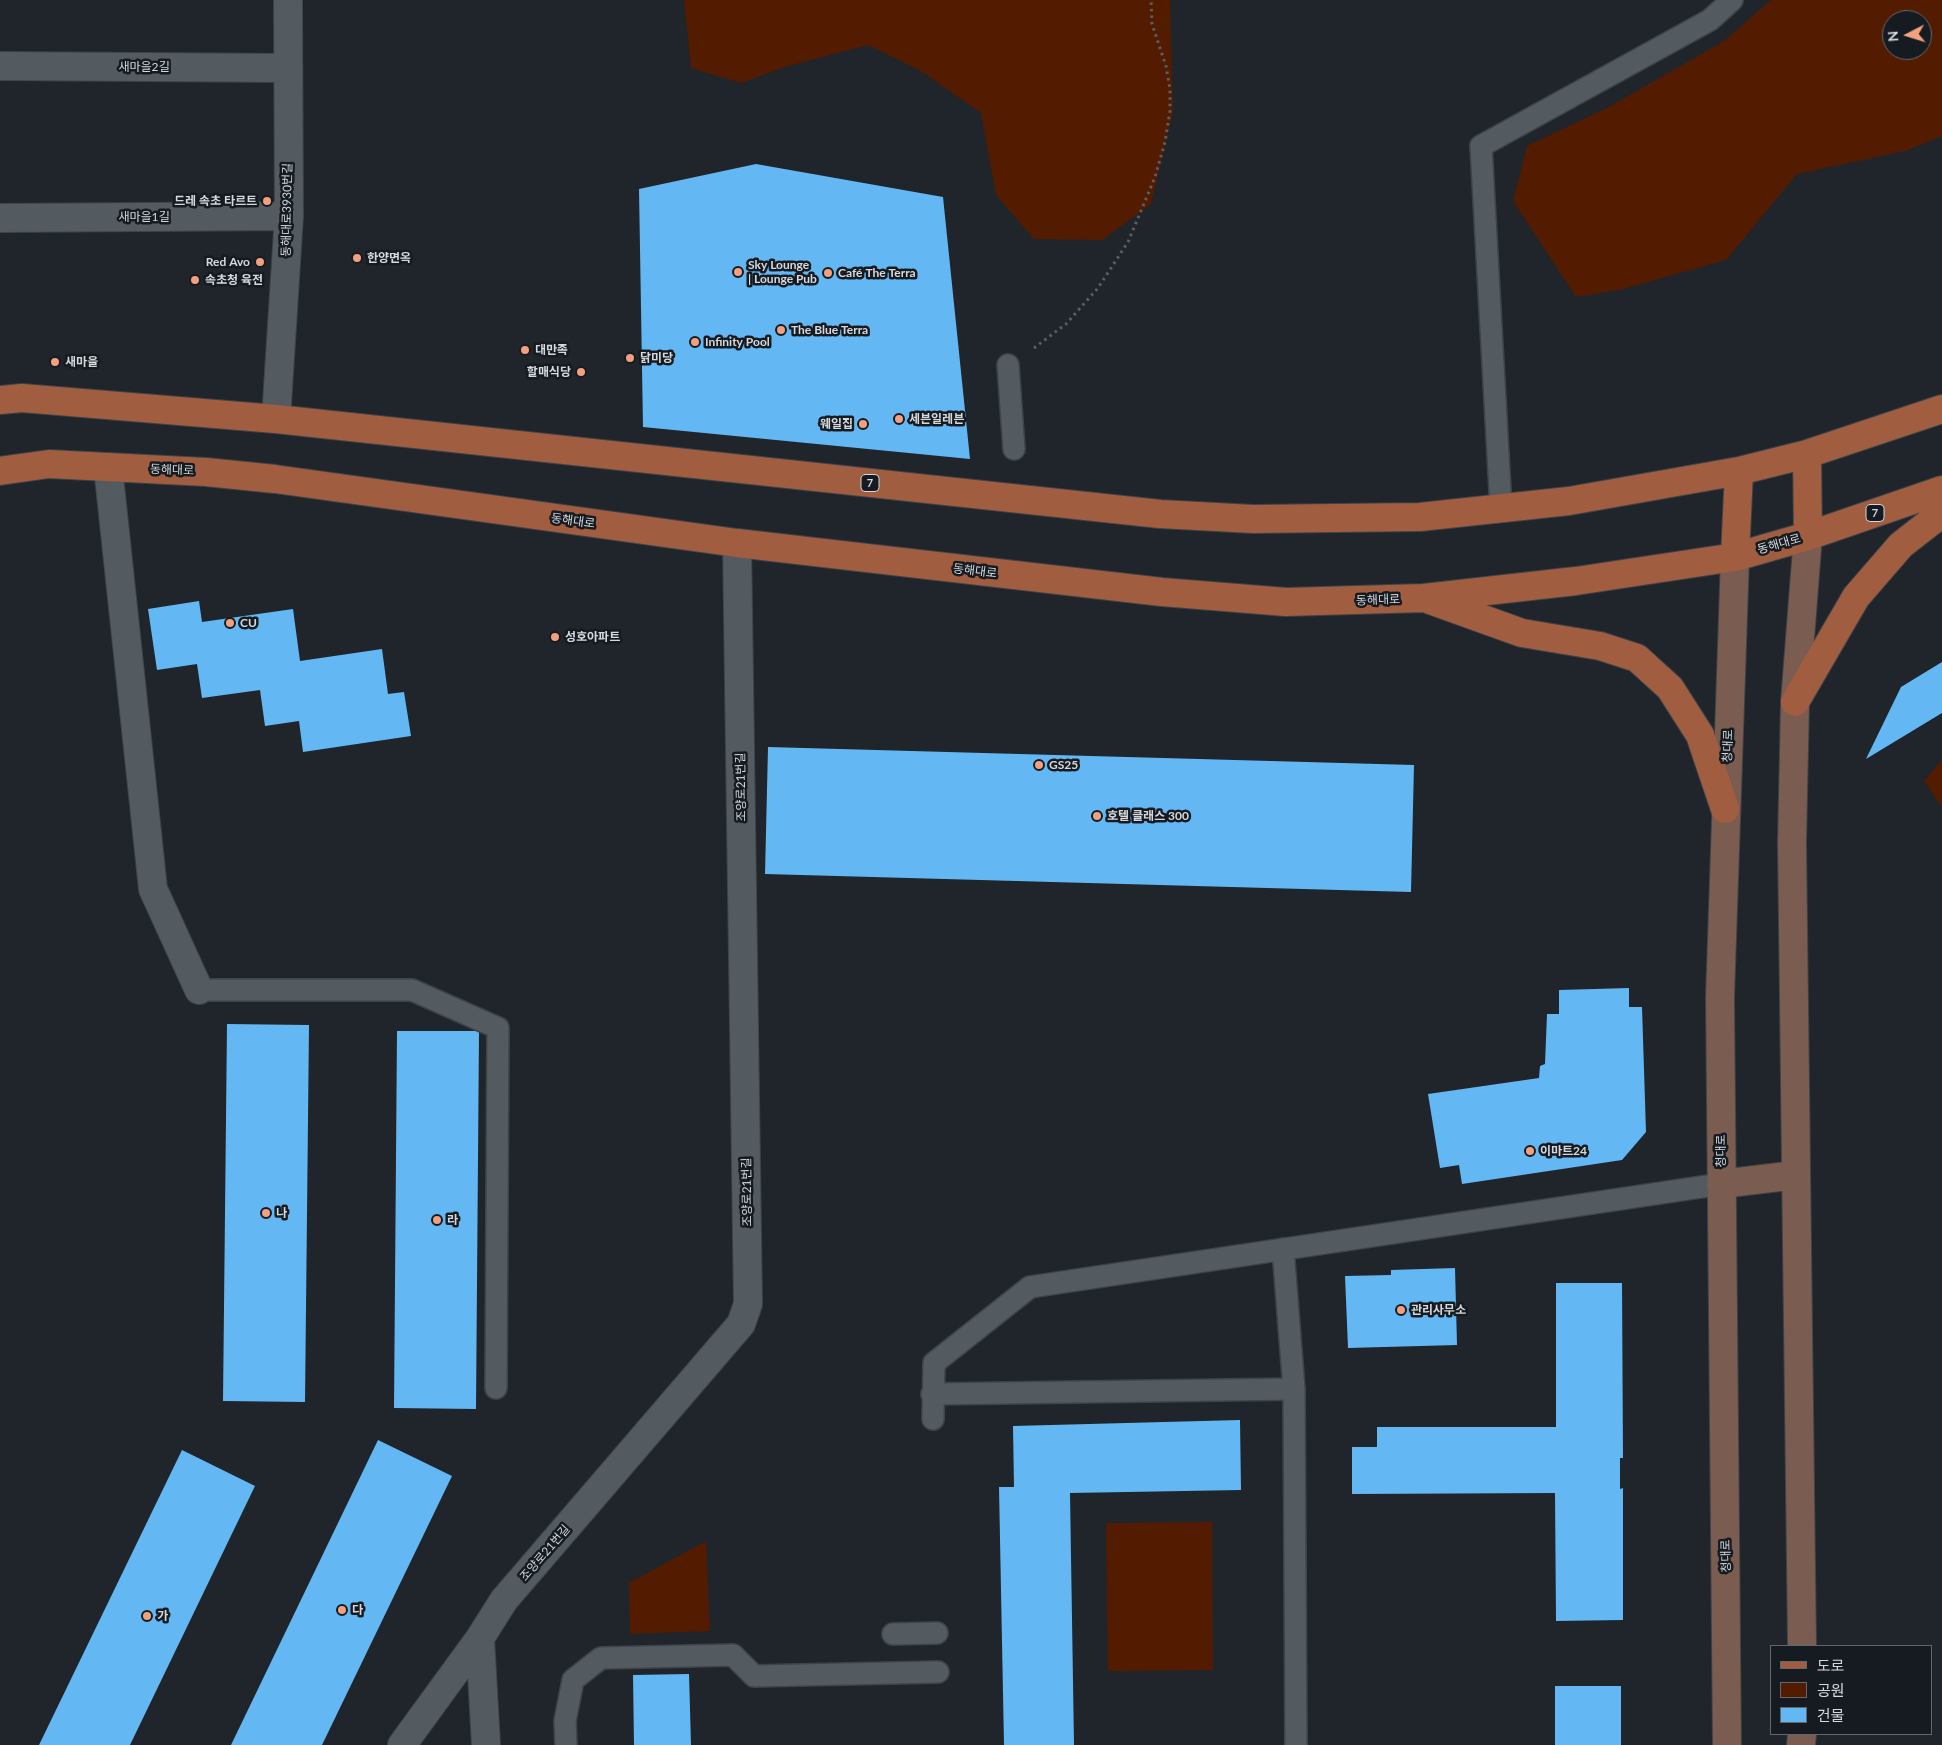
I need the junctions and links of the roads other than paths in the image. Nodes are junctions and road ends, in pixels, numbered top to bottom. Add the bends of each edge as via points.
1 (288, 0) edge
2 (1732, 0) edge
3 (0, 66) edge
4 (288, 68) junction
5 (289, 216) junction
6 (0, 218) edge
7 (1008, 364) road end
8 (0, 400) edge
9 (1942, 409) edge
10 (276, 419) junction
11 (1014, 449) dead end
12 (1807, 454) junction
13 (108, 467) junction
14 (0, 471) edge
15 (1739, 471) junction
16 (1942, 490) edge
17 (1501, 509) junction
18 (1942, 513) edge
19 (1808, 536) junction
20 (737, 543) junction
21 (1736, 557) junction
22 (1424, 598) junction
23 (1795, 702) junction
24 (1725, 808) junction
25 (200, 990) joint
26 (1796, 1175) junction
27 (1721, 1184) junction
28 (1283, 1249) junction
29 (496, 1388) dead end
30 (1294, 1389) junction
31 (932, 1394) junction
32 (933, 1419) dead end
33 (937, 1633) dead end
34 (893, 1634) dead end
35 (480, 1638) junction
36 (1802, 1645) edge
37 (938, 1672) dead end
38 (402, 1745) edge
39 (486, 1745) edge
40 (566, 1745) edge
41 (1296, 1745) edge
42 (1727, 1745) edge

1 - 4 street, 동해대로3930번길
2 - 17 lane via 1710,20 1481,146
3 - 4 street, 새마을2길
4 - 5 street, 동해대로3930번길
5 - 6 street, 새마을1길
5 - 10 street, 동해대로3930번길
7 - 11 lane
8 - 10 main road, 7 via 22,398
9 - 12 main road, 7
10 - 17 main road, 7 via 1160,514 1339,519 1420,517
12 - 15 main road, 7
12 - 19 main road
13 - 14 main road, 동해대로 / 7 via 49,464
13 - 20 main road, 동해대로 / 7 via 275,479
13 - 25 street via 153,889
15 - 17 main road, 7 via 1569,501
15 - 21 main road
16 - 19 main road, 동해대로 / 7
18 - 23 main road via 1901,545 1856,597
19 - 21 main road, 동해대로 / 7
19 - 23 street
20 - 22 main road, 동해대로 / 7 via 1249,600 1322,602
20 - 35 street, 조양로21번길 via 748,1304 741,1324 504,1600
21 - 22 main road, 동해대로 / 7 via 1576,581
21 - 24 street, 청대로
22 - 24 main road via 1522,633 1600,646 1637,658 1670,688 1700,735
23 - 26 street via 1792,843
24 - 27 street, 청대로 via 1720,997
25 - 29 lane via 412,990 498,1028
26 - 27 street
26 - 36 street
27 - 28 lane
27 - 42 street, 청대로
28 - 30 lane
28 - 31 lane via 1030,1287 934,1363
30 - 31 lane
30 - 41 lane
31 - 32 lane
33 - 34 lane
35 - 38 street, 조양로21번길
35 - 39 street
37 - 40 lane via 754,1676 733,1655 601,1658 573,1680 565,1721

